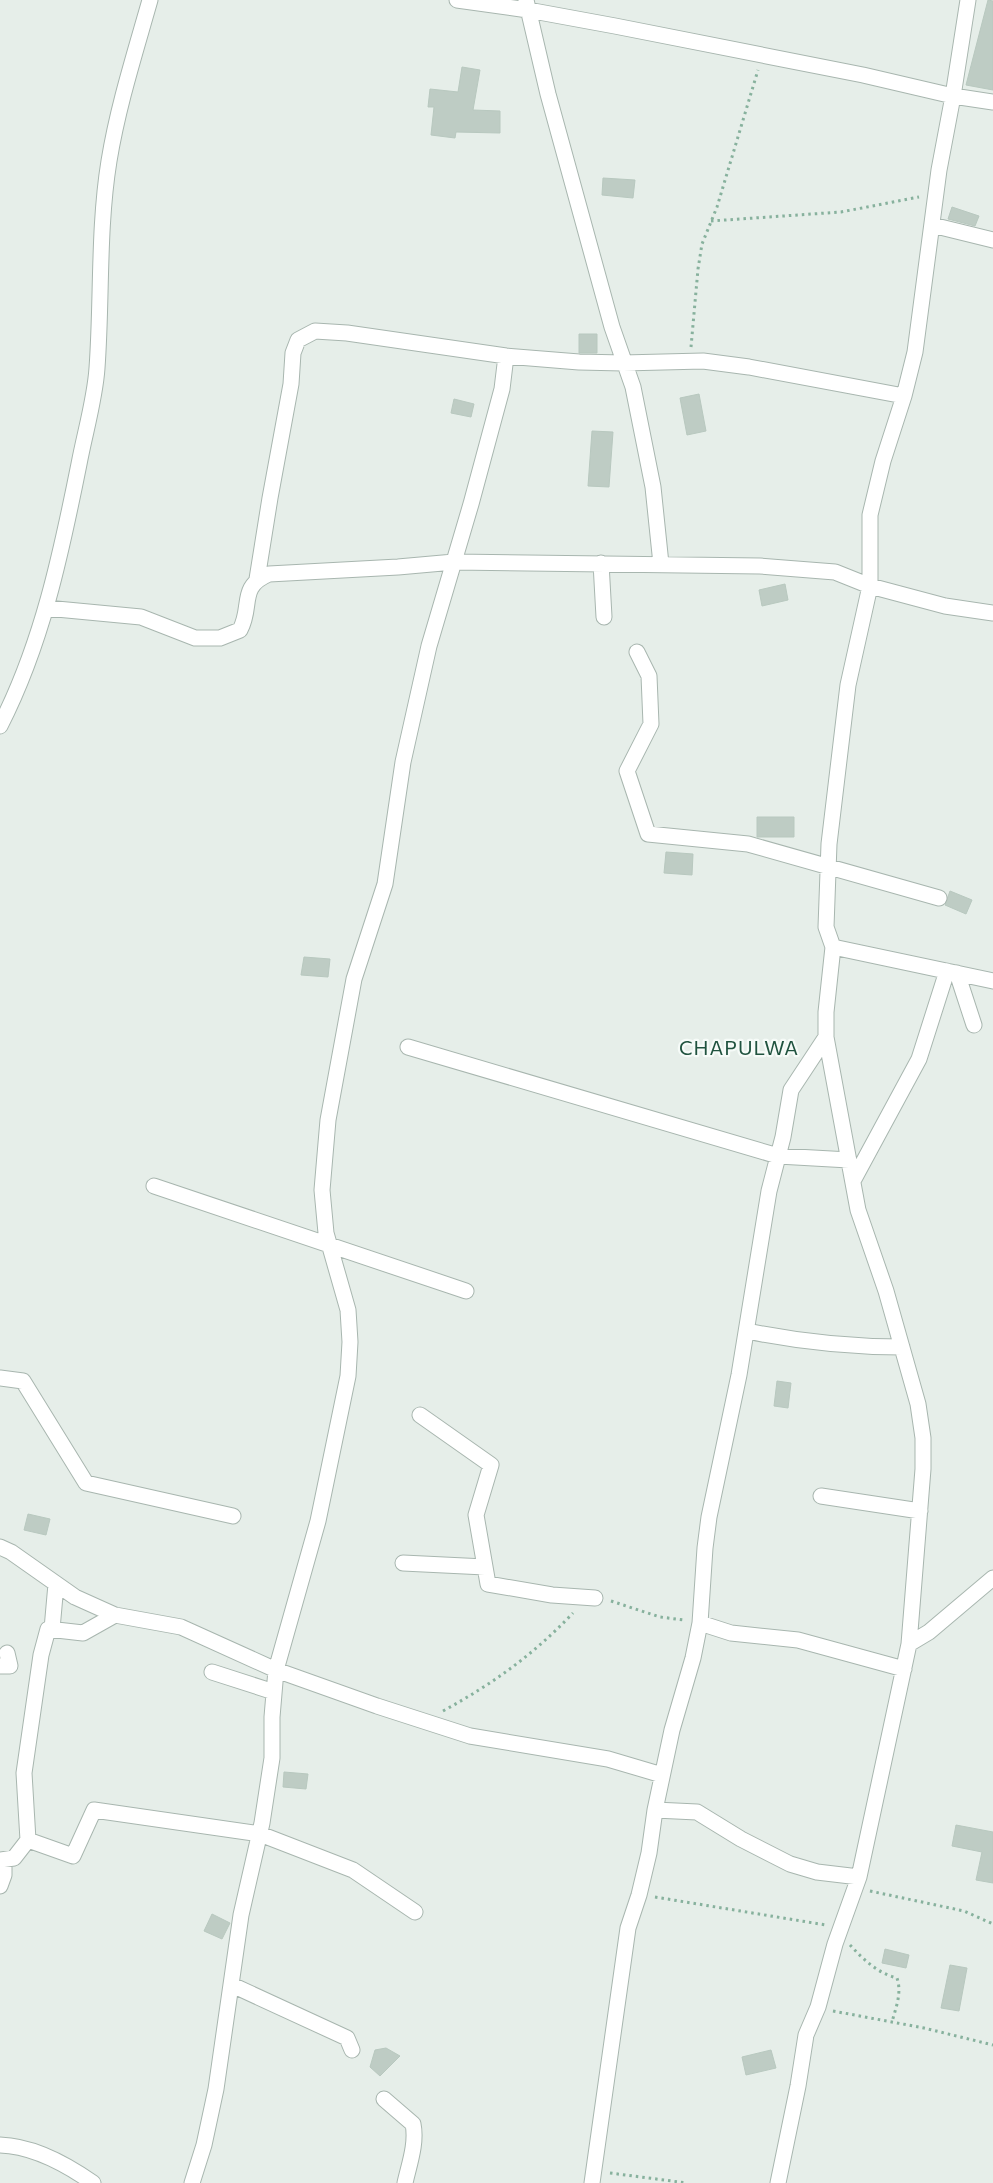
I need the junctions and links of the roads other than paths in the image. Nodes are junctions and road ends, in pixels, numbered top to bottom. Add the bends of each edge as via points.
1 (150, 0) edge
2 (457, 0) edge
3 (968, 0) edge
4 (527, 5) edge
5 (953, 96) junction
6 (993, 102) edge
7 (932, 225) junction
8 (993, 240) edge
9 (506, 356) junction
10 (623, 363) junction
11 (904, 396) junction
12 (454, 562) junction
13 (601, 564) junction
14 (661, 564) junction
15 (257, 579) junction
16 (870, 586) junction
17 (46, 608) junction
18 (993, 613) edge
19 (604, 617) dead end
20 (637, 652) dead end
21 (0, 726) edge
22 (828, 868) junction
23 (939, 898) dead end
24 (833, 947) junction
25 (952, 972) junction
26 (993, 981) edge
27 (974, 1025) dead end
28 (826, 1037) junction
29 (408, 1047) dead end
30 (778, 1156) junction
31 (848, 1160) junction
32 (852, 1181) junction
33 (154, 1186) dead end
34 (330, 1246) junction
35 (466, 1291) dead end
36 (747, 1332) junction
37 (902, 1348) junction
38 (0, 1378) edge
39 (420, 1415) dead end
40 (821, 1496) dead end
41 (920, 1511) junction
42 (233, 1516) dead end
43 (0, 1548) edge
44 (403, 1564) dead end
45 (486, 1567) junction
46 (993, 1578) edge
47 (56, 1584) junction
48 (595, 1598) road end
49 (115, 1615) junction
50 (700, 1623) junction
51 (52, 1629) junction
52 (910, 1644) junction
53 (904, 1669) junction
54 (276, 1670) junction
55 (212, 1672) dead end
56 (274, 1692) junction
57 (662, 1775) junction
58 (655, 1810) junction
59 (260, 1834) junction
60 (28, 1840) junction
61 (0, 1860) edge
62 (857, 1883) junction
63 (0, 1886) edge
64 (416, 1912) dead end
65 (232, 1985) junction
66 (352, 2050) dead end
67 (384, 2099) dead end
68 (0, 2145) edge
69 (593, 2177) edge
70 (93, 2183) edge
71 (192, 2183) edge
72 (405, 2183) edge
73 (778, 2183) edge

1 - 17 street via 125,88 109,161 101,237 97,370 67,522
2 - 4 street
3 - 5 street
4 - 5 street
4 - 10 street via 548,94
5 - 6 street
5 - 7 street
7 - 8 street
7 - 11 street via 915,352
9 - 10 street
9 - 12 street via 502,389
9 - 15 street via 347,333 315,331 298,340 293,353 291,384
10 - 11 street via 703,361
10 - 14 street via 633,387 646,448
11 - 16 street via 882,462 870,515
12 - 13 street
12 - 15 street via 269,574
12 - 34 street via 429,646 403,762 384,884 354,979 336,1075 328,1120 322,1190
13 - 14 street
13 - 19 street
14 - 16 street via 760,566 835,572
15 - 17 street via 249,589 245,621 240,630 220,638 195,638 140,618
16 - 18 street via 945,606
16 - 22 street via 848,685 828,844
17 - 21 street via 32,653
20 - 22 street via 649,676 651,724 627,771 648,834 748,844
22 - 23 street
22 - 24 street via 826,927
24 - 25 street
24 - 28 street
25 - 26 street
25 - 27 street
25 - 32 street via 919,1059
28 - 30 street via 791,1090
28 - 31 street
29 - 30 street
30 - 31 street
30 - 36 street via 768,1191
31 - 32 street
32 - 37 street via 858,1210
33 - 34 street
34 - 35 street
34 - 54 street via 348,1310 348,1376 318,1521
36 - 37 street via 857,1348
36 - 50 street via 710,1517
37 - 41 street via 918,1404 922,1438
38 - 42 street via 23,1381 86,1483
39 - 45 street via 491,1465 476,1515
40 - 41 street
41 - 52 street
43 - 47 street via 12,1552
44 - 45 street
45 - 48 street via 488,1584 552,1595
46 - 52 street
47 - 49 street via 75,1597
47 - 51 street
49 - 51 street via 83,1633
49 - 54 street via 180,1628
50 - 53 street via 731,1633 798,1640
50 - 57 street
51 - 60 street via 48,1629 42,1655 24,1773
52 - 53 street
53 - 62 street
54 - 56 street
54 - 57 street via 470,1736 608,1759
55 - 56 street
56 - 59 street via 272,1758
57 - 58 street
58 - 62 street via 697,1812 790,1864
58 - 69 street via 649,1854 624,1951
59 - 60 street via 94,1810 73,1856
59 - 64 street via 353,1870
59 - 65 street via 242,1915
60 - 61 street via 14,1858
61 - 63 street via 4,1864 4,1875
62 - 73 street via 806,2035
65 - 66 street via 347,2038
65 - 71 street via 216,2090
67 - 72 street via 413,2124 412,2151
68 - 70 street via 35,2151

